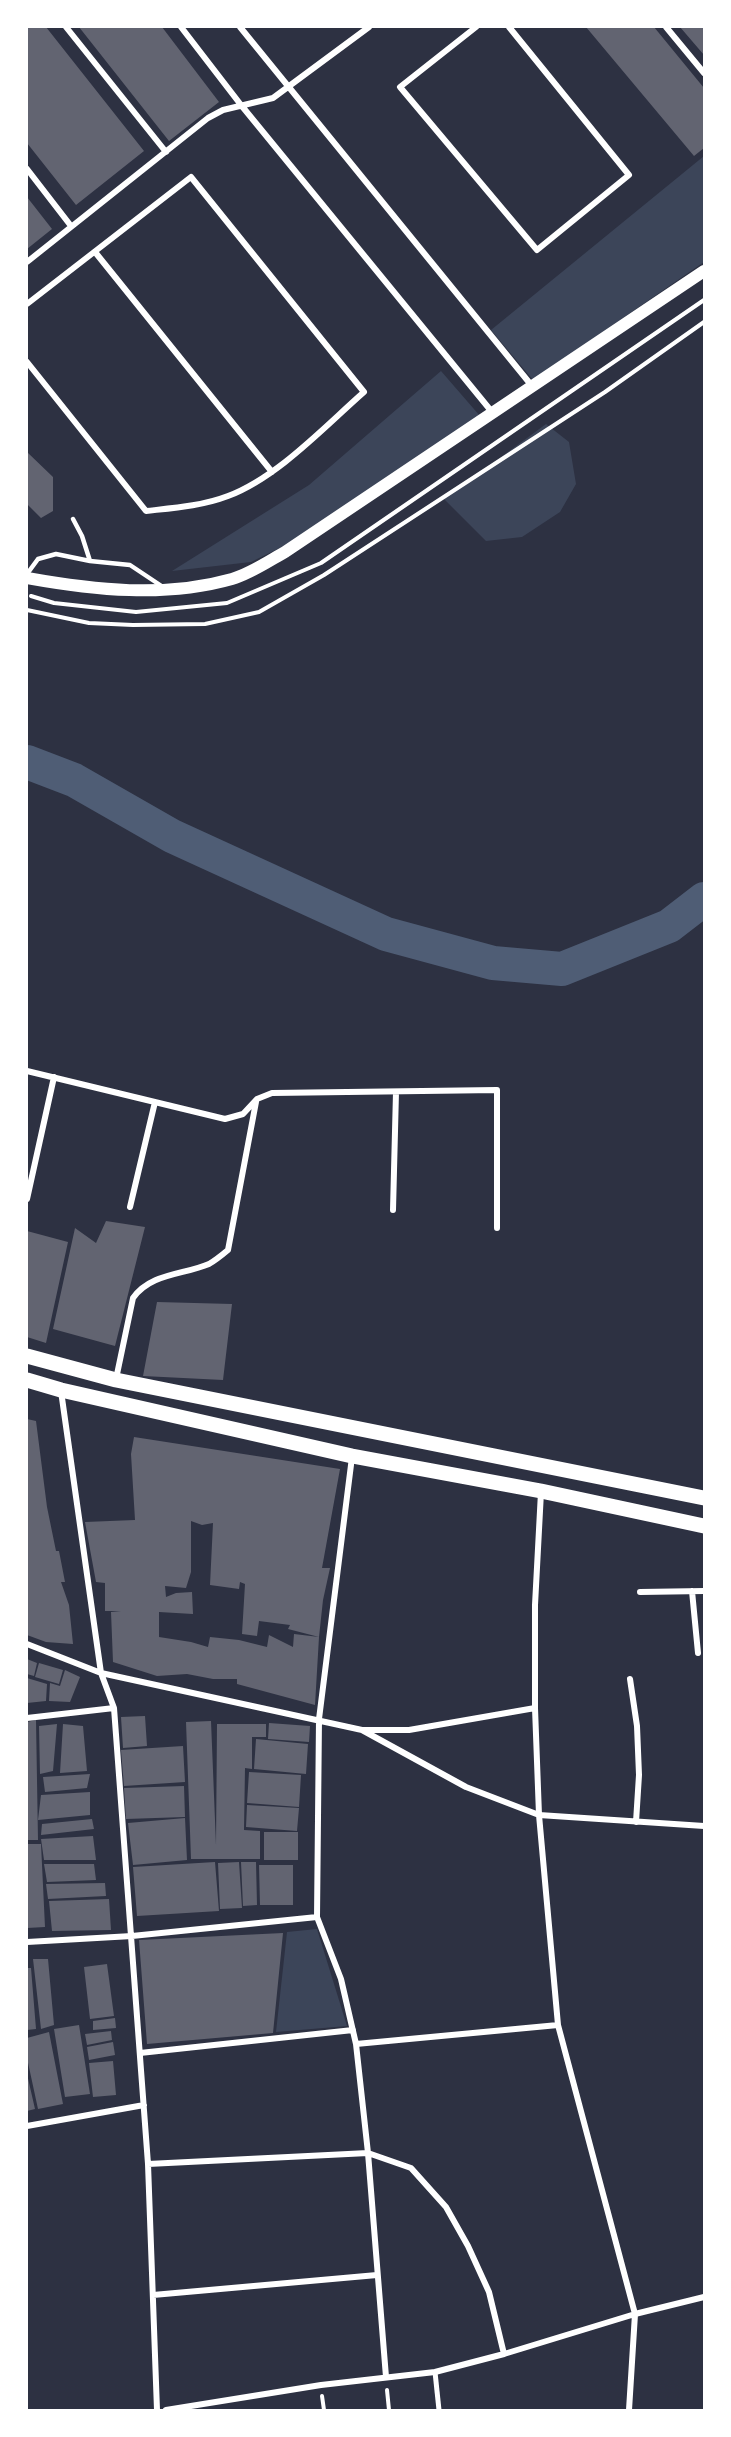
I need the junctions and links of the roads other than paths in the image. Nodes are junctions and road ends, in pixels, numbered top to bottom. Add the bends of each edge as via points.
1 (66, 27) edge
2 (181, 27) edge
3 (240, 27) edge
4 (369, 27) edge
5 (476, 27) edge
6 (509, 27) edge
7 (666, 27) edge
8 (704, 73) edge
9 (288, 88) junction
10 (241, 105) junction
11 (166, 152) junction
12 (27, 169) edge
13 (71, 226) junction
14 (95, 252) junction
15 (27, 262) edge
16 (704, 271) edge
17 (27, 304) edge
18 (27, 362) edge
19 (532, 386) junction
20 (492, 412) junction
21 (272, 472) junction
22 (73, 519) dead end
23 (90, 561) junction
24 (27, 574) edge
25 (27, 578) edge
26 (168, 591) junction
27 (27, 1071) edge
28 (54, 1077) junction
29 (396, 1092) junction
30 (257, 1100) junction
31 (155, 1102) junction
32 (27, 1199) edge
33 (130, 1207) dead end
34 (393, 1210) dead end
35 (497, 1228) dead end
36 (27, 1356) edge
37 (27, 1380) edge
38 (116, 1380) junction
39 (61, 1390) junction
40 (352, 1456) junction
41 (541, 1491) junction
42 (704, 1498) edge
43 (704, 1526) edge
44 (692, 1591) junction
45 (704, 1591) edge
46 (640, 1592) dead end
47 (27, 1644) edge
48 (698, 1653) dead end
49 (101, 1673) junction
50 (630, 1679) dead end
51 (114, 1708) junction
52 (535, 1708) junction
53 (27, 1718) edge
54 (319, 1719) junction
55 (362, 1730) junction
56 (539, 1815) junction
57 (636, 1822) junction
58 (704, 1826) edge
59 (317, 1917) junction
60 (132, 1936) junction
61 (27, 1942) edge
62 (558, 2025) junction
63 (353, 2030) junction
64 (356, 2044) junction
65 (140, 2053) junction
66 (144, 2105) junction
67 (27, 2126) edge
68 (368, 2153) junction
69 (148, 2164) junction
70 (377, 2275) junction
71 (153, 2295) junction
72 (704, 2297) edge
73 (635, 2314) junction
74 (504, 2354) junction
75 (435, 2372) junction
76 (386, 2377) junction
77 (157, 2410) edge
78 (166, 2410) edge
79 (439, 2410) edge
80 (628, 2410) edge

1 - 11 street
2 - 10 street
3 - 9 street
4 - 9 street
5 - 6 street via 400,87 537,250 629,174
7 - 8 street
9 - 10 street via 273,98
9 - 19 street
10 - 11 street via 208,118
10 - 20 street
11 - 13 street
12 - 13 street
13 - 15 street
14 - 17 street
14 - 21 street
14 - 21 street via 191,177 364,392
16 - 19 main road
18 - 21 street via 146,511 191,506 229,496
19 - 20 main road
20 - 26 main road via 285,552 233,579
22 - 23 lane
23 - 24 lane via 56,554 38,559
23 - 26 lane via 130,565
25 - 26 main road via 90,589
27 - 28 street
28 - 31 street
28 - 32 street
29 - 30 street via 272,1093
29 - 34 street
29 - 35 street via 497,1090
30 - 31 street via 243,1114 225,1119
30 - 38 street via 228,1250 207,1264 139,1288 133,1298
31 - 33 street
36 - 38 main road
37 - 39 main road
38 - 42 main road
39 - 40 main road
39 - 49 street
40 - 41 main road
40 - 54 street
41 - 43 main road
41 - 52 street
44 - 45 street
44 - 46 street
44 - 48 street
47 - 49 street
49 - 51 street
49 - 54 street
50 - 57 street via 638,1726
51 - 53 street
51 - 60 street
52 - 55 street via 408,1730
52 - 56 street
54 - 55 street
54 - 59 street
55 - 56 street via 466,1787
56 - 57 street
56 - 62 street
57 - 58 street
59 - 60 street
59 - 63 street via 341,1979
60 - 61 street
60 - 65 street
62 - 64 street
62 - 73 street
63 - 64 street
63 - 65 street
64 - 68 street
65 - 66 street
66 - 67 street
66 - 69 street
68 - 69 street
68 - 70 street
68 - 74 street via 411,2168 446,2206 489,2292
69 - 71 street
70 - 71 street
70 - 76 street
71 - 77 street
72 - 73 street
73 - 74 street
73 - 80 street
74 - 75 street
75 - 76 street
75 - 79 street
76 - 78 street

